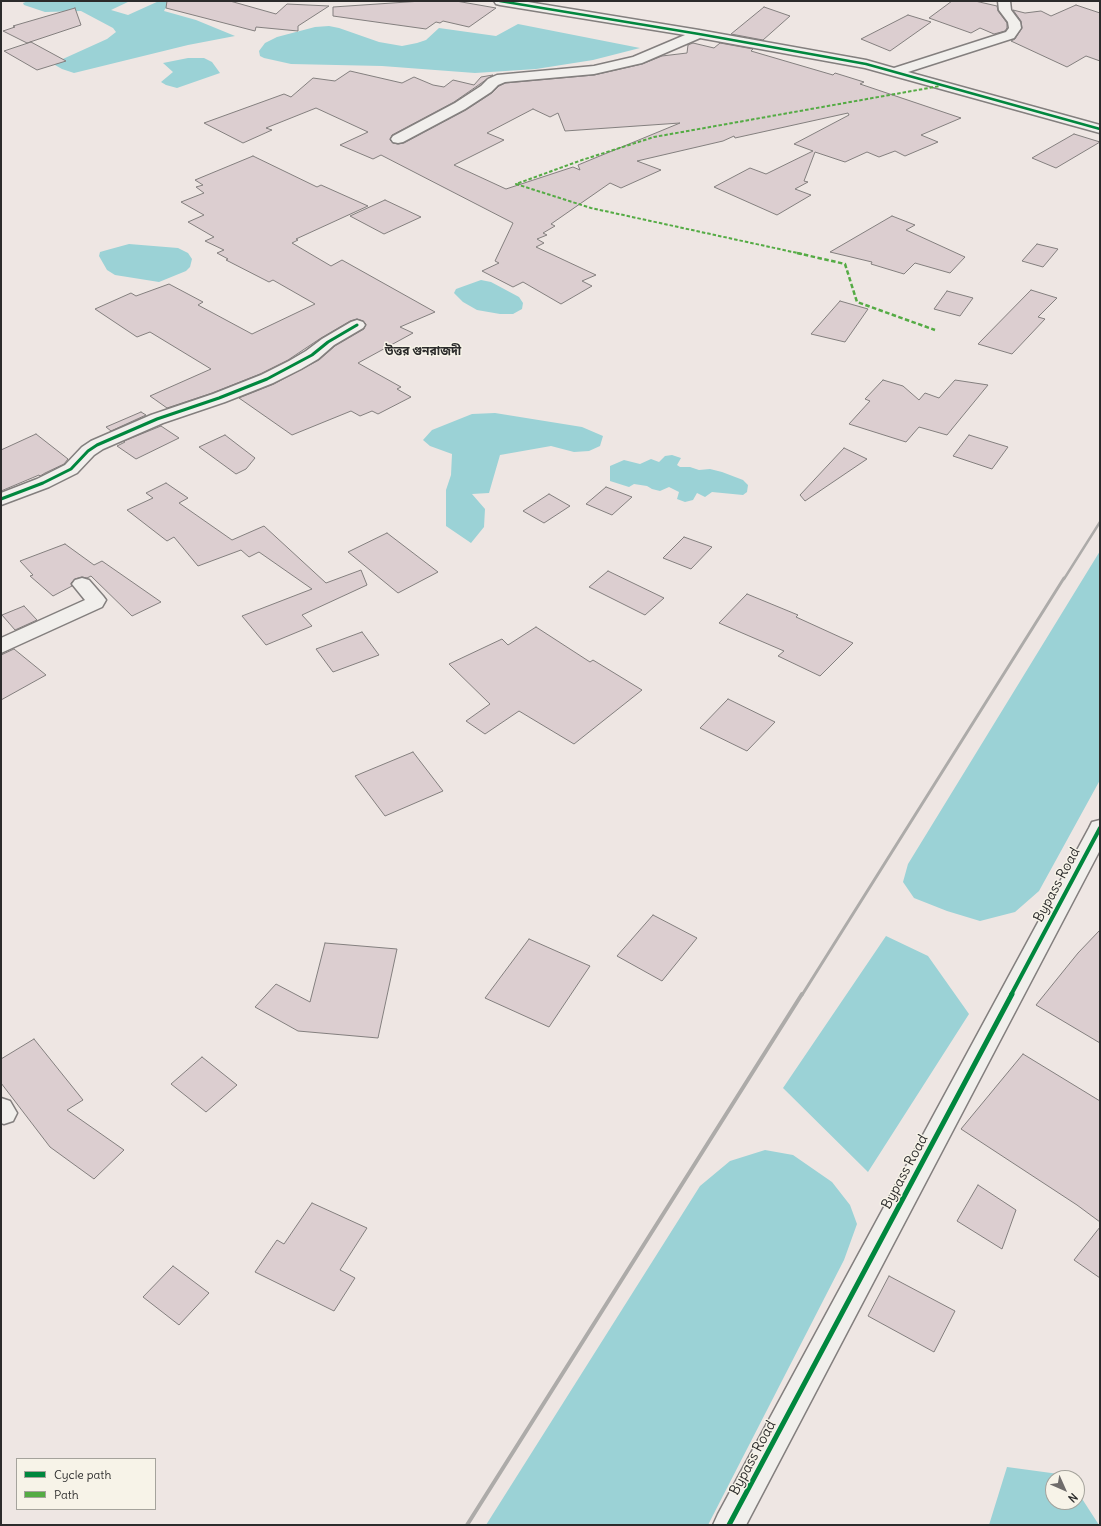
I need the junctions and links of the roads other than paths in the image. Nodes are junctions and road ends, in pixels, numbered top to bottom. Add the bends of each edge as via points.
1 (500, 1) edge
2 (1004, 1) edge
3 (699, 34) junction
4 (894, 72) junction
5 (1100, 129) edge
6 (398, 139) dead end
7 (358, 325) dead end
8 (1, 499) edge
9 (82, 584) dead end
10 (1, 646) edge
11 (1100, 828) edge
12 (729, 1525) edge

1 - 3 street
2 - 4 street via 1005,10 1014,22 1015,28 1010,35
3 - 4 street via 866,64
3 - 6 street via 637,60 594,70 502,78 460,106
4 - 5 street
7 - 8 street via 328,342 295,366 97,444 71,469
9 - 10 street via 96,600 95,603
11 - 12 street, Bypass Road

